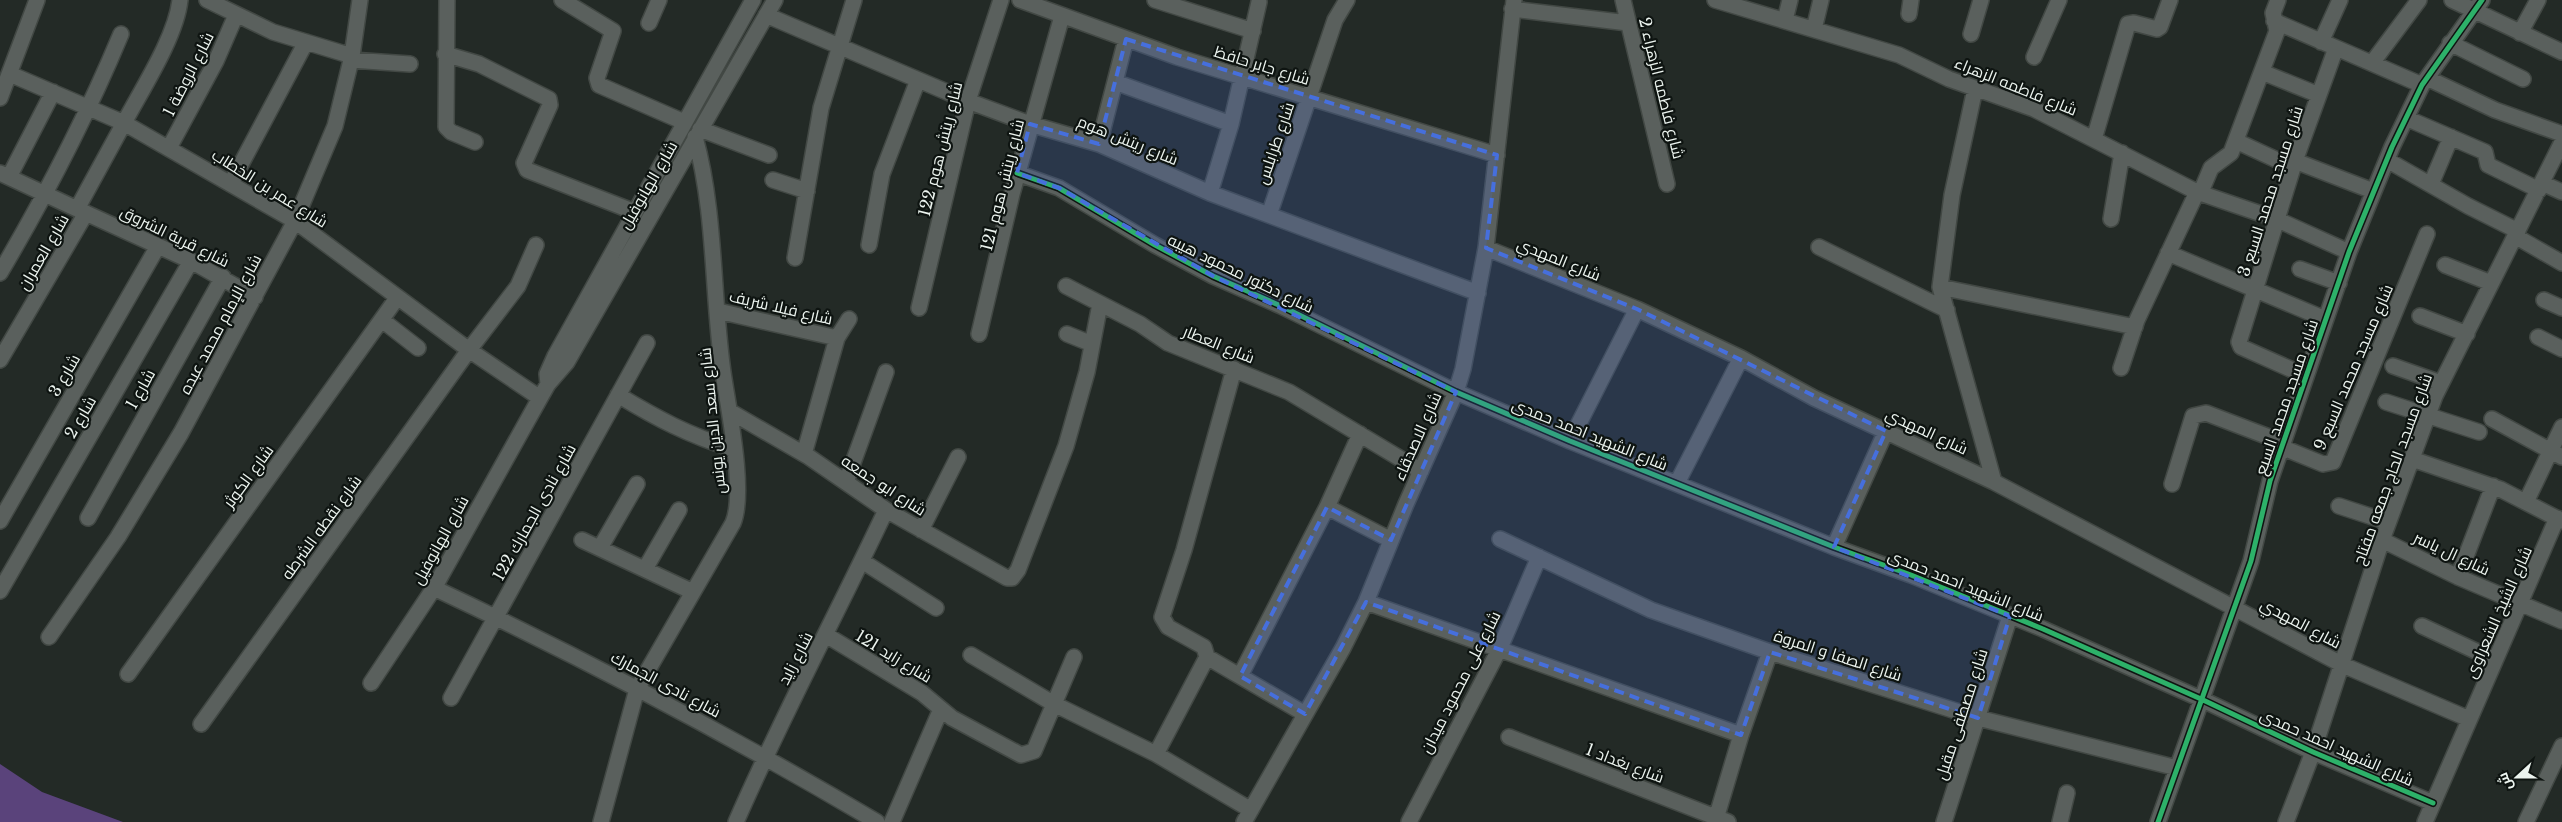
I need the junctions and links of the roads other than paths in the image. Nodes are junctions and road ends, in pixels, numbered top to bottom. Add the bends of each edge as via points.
1 (37, 0) edge
2 (180, 0) edge
3 (207, 0) edge
4 (360, 0) edge
5 (447, 0) edge
6 (562, 0) edge
7 (658, 0) edge
8 (753, 0) edge
9 (775, 0) edge
10 (854, 0) edge
11 (1001, 0) edge
12 (1020, 0) edge
13 (1155, 0) edge
14 (1347, 0) edge
15 (1623, 0) edge
16 (1715, 0) edge
17 (1790, 0) edge
18 (1821, 0) edge
19 (1981, 0) edge
20 (2059, 0) edge
21 (2170, 0) edge
22 (2278, 0) edge
23 (2340, 0) edge
24 (2419, 0) edge
25 (2452, 0) edge
26 (2538, 0) edge
27 (1259, 2) dead end
28 (1513, 5) edge
29 (2478, 5) edge
30 (233, 9) edge
31 (1058, 9) edge
32 (766, 15) junction
33 (1785, 20) junction
34 (2274, 22) junction
35 (649, 23) dead end
36 (1628, 23) junction
37 (1814, 29) junction
38 (1253, 31) junction
39 (2520, 33) junction
40 (121, 34) dead end
41 (1970, 34) dead end
42 (1126, 39) junction
43 (306, 42) junction
44 (2321, 42) junction
45 (2450, 43) junction
46 (840, 45) junction
47 (2336, 48) junction
48 (2562, 52) edge
49 (445, 54) junction
50 (2034, 57) dead end
51 (351, 58) junction
52 (2372, 63) junction
53 (410, 64) dead end
54 (2262, 72) junction
55 (10, 74) junction
56 (1242, 77) junction
57 (2523, 79) dead end
58 (918, 80) junction
59 (2424, 81) junction
60 (1115, 82) junction
61 (1975, 89) junction
62 (53, 92) junction
63 (2319, 95) junction
64 (0, 98) edge
65 (1310, 98) junction
66 (968, 101) junction
67 (90, 108) junction
68 (2406, 118) junction
69 (684, 122) junction
70 (124, 123) junction
71 (1030, 124) junction
72 (1231, 124) junction
73 (698, 133) junction
74 (2562, 134) edge
75 (2451, 137) junction
76 (2094, 139) junction
77 (2236, 141) junction
78 (475, 142) dead end
79 (2562, 142) edge
80 (1099, 144) junction
81 (170, 148) junction
82 (2122, 153) junction
83 (1497, 154) junction
84 (769, 155) dead end
85 (2386, 160) junction
86 (2294, 164) junction
87 (1017, 173) junction
88 (4, 175) edge
89 (773, 180) dead end
90 (231, 183) junction
91 (1667, 184) dead end
92 (2431, 184) junction
93 (2541, 186) junction
94 (808, 191) junction
95 (2373, 191) junction
96 (2562, 192) edge
97 (1210, 193) junction
98 (2199, 193) junction
99 (46, 195) junction
100 (82, 211) junction
101 (635, 212) junction
102 (1269, 215) junction
103 (2111, 219) dead end
104 (2276, 219) junction
105 (295, 221) junction
106 (2516, 233) junction
107 (2427, 234) dead end
108 (869, 245) dead end
109 (158, 246) junction
110 (536, 246) dead end
111 (1819, 247) dead end
112 (1486, 248) junction
113 (2349, 252) junction
114 (2168, 253) junction
115 (795, 258) dead end
116 (191, 261) junction
117 (2562, 263) edge
118 (2445, 265) dead end
119 (2300, 269) dead end
120 (0, 273) edge
121 (223, 278) junction
122 (2491, 283) junction
123 (2339, 284) junction
124 (1066, 286) dead end
125 (1940, 287) junction
126 (2256, 289) junction
127 (1478, 293) junction
128 (255, 297) junction
129 (398, 298) junction
130 (2544, 300) dead end
131 (1100, 304) junction
132 (919, 308) dead end
133 (2562, 308) edge
134 (1637, 310) junction
135 (1947, 310) junction
136 (718, 311) junction
137 (2420, 316) dead end
138 (849, 319) dead end
139 (2325, 319) junction
140 (382, 320) junction
141 (2134, 327) junction
142 (980, 334) dead end
143 (1067, 334) dead end
144 (2467, 334) junction
145 (2538, 337) dead end
146 (836, 338) junction
147 (647, 343) dead end
148 (1092, 344) junction
149 (418, 348) dead end
150 (2562, 349) edge
151 (469, 350) junction
152 (1741, 358) junction
153 (0, 360) edge
154 (2393, 366) dead end
155 (2121, 368) dead end
156 (1234, 369) junction
157 (886, 372) dead end
158 (2306, 376) junction
159 (2441, 383) junction
160 (548, 384) junction
161 (1456, 392) junction
162 (618, 395) junction
163 (540, 398) junction
164 (2386, 402) dead end
165 (731, 412) junction
166 (2428, 415) junction
167 (2492, 419) dead end
168 (2562, 427) edge
169 (1886, 431) junction
170 (2479, 432) dead end
171 (1360, 434) junction
172 (1570, 441) junction
173 (2282, 445) junction
174 (734, 449) junction
175 (804, 454) junction
176 (2557, 454) edge
177 (958, 457) dead end
178 (2412, 459) junction
179 (1421, 470) junction
180 (846, 482) junction
181 (1994, 482) junction
182 (637, 484) dead end
183 (1677, 484) junction
184 (2172, 484) dead end
185 (2493, 486) junction
186 (2526, 502) junction
187 (2339, 506) dead end
188 (1327, 507) junction
189 (679, 510) dead end
190 (886, 510) junction
191 (88, 518) dead end
192 (0, 520) edge
193 (2560, 520) edge
194 (2388, 522) junction
195 (921, 530) junction
196 (1500, 539) dead end
197 (582, 540) dead end
198 (1390, 540) junction
199 (2382, 540) junction
200 (1834, 547) junction
201 (600, 548) junction
202 (1539, 557) junction
203 (862, 561) junction
204 (644, 569) junction
205 (2458, 577) junction
206 (434, 588) junction
207 (0, 590) edge
208 (693, 592) junction
209 (1366, 602) junction
210 (2522, 602) junction
211 (2233, 607) junction
212 (936, 608) dead end
213 (2010, 616) junction
214 (496, 618) junction
215 (2562, 621) edge
216 (2422, 626) dead end
217 (826, 635) junction
218 (49, 637) dead end
219 (1500, 648) junction
220 (1770, 652) junction
221 (971, 655) dead end
222 (1074, 657) dead end
223 (1207, 657) junction
224 (2496, 660) junction
225 (2343, 665) junction
226 (128, 674) dead end
227 (1240, 676) junction
228 (371, 683) dead end
229 (637, 688) junction
230 (452, 698) dead end
231 (2201, 699) junction
232 (1054, 704) junction
233 (941, 709) junction
234 (1305, 714) junction
235 (1978, 718) junction
236 (2469, 719) junction
237 (201, 724) dead end
238 (1741, 735) junction
239 (1509, 737) dead end
240 (2562, 746) edge
241 (2313, 752) junction
242 (1156, 754) junction
243 (765, 756) junction
244 (2177, 768) junction
245 (2067, 793) dead end
246 (2433, 803) junction
247 (1248, 816) edge
248 (1720, 820) edge
249 (601, 822) edge
250 (736, 822) edge
251 (876, 822) edge
252 (892, 822) edge
253 (1409, 822) edge
254 (1944, 822) edge
255 (2060, 822) edge
256 (2158, 822) edge
257 (2286, 822) edge
258 (2425, 822) edge
259 (2526, 822) edge

1 - 55 street
2 - 70 street via 162,51
3 - 30 street
4 - 51 street, شارع الإمام محمد عبده
5 - 49 street
6 - 69 street via 614,31 597,78 599,85
7 - 35 street
8 - 69 street, شارع الهانوفيل
9 - 32 street, شارع الهانوفيل
10 - 46 street
11 - 66 street, شارع ريتش هوم 122
12 - 31 street, شارع جابر حافظ
13 - 38 street
14 - 65 street, شارع طرابلس via 1335,20
15 - 36 street, شارع فاطمه الزهراء 2
16 - 33 street, شارع فاطمه الزهراء
17 - 33 street
18 - 37 street
19 - 41 street
20 - 50 street
21 - 76 street via 2157,29 2128,24
22 - 34 street via 2273,13
23 - 44 street
24 - 52 street
25 - 29 street
26 - 39 street
27 - 38 street
28 - 36 street
28 - 83 street, شارع الاصدقاء
29 - 39 street
29 - 45 street, شارع مسجد محمد السبع
30 - 43 street via 274,32
30 - 81 street, شارع الروضة 1 via 216,61
31 - 42 street, شارع جابر حافظ
31 - 71 street, شارع ريتش هوم 121
32 - 46 street, شارع ريتش هوم
32 - 73 street, شارع الهانوفيل
33 - 37 street, شارع فاطمه الزهراء
34 - 44 street
34 - 54 street via 2277,31
36 - 91 street, شارع فاطمه الزهراء 2
37 - 61 street, شارع فاطمه الزهراء via 1898,55
38 - 56 street
39 - 48 street
40 - 67 street
42 - 56 street, شارع جابر حافظ
42 - 60 street
43 - 51 street
43 - 90 street
44 - 47 street
45 - 57 street
45 - 59 street, شارع مسجد محمد السبع
46 - 58 street, شارع ريتش هوم
46 - 94 street via 821,108
47 - 52 street
47 - 63 street, شارع مسجد محمد السبع 3
49 - 78 street via 446,127
49 - 101 street via 479,64 549,99 550,105 524,163 527,170
51 - 53 street
51 - 105 street, شارع الإمام محمد عبده via 330,140
52 - 59 street
54 - 63 street
54 - 77 street
55 - 62 street, شارع عمر بن الخطاب
55 - 64 street
56 - 65 street, شارع جابر حافظ
56 - 72 street
58 - 66 street, شارع ريتش هوم
58 - 108 street via 882,174
59 - 68 street, شارع مسجد محمد السبع
59 - 74 street
60 - 72 street
60 - 80 street
61 - 76 street, شارع فاطمه الزهراء via 2034,109
61 - 125 street via 1952,195
62 - 67 street, شارع عمر بن الخطاب
62 - 88 street
63 - 86 street, شارع مسجد محمد السبع 3
65 - 83 street, شارع جابر حافظ
65 - 102 street, شارع طرابلس
66 - 71 street, شارع ريتش هوم
66 - 132 street, شارع ريتش هوم 122
67 - 70 street, شارع عمر بن الخطاب
67 - 99 street
68 - 75 street
68 - 85 street, شارع مسجد محمد السبع
69 - 101 street, شارع الهانوفيل
70 - 81 street, شارع عمر بن الخطاب
70 - 100 street
71 - 80 street, شارع ريتش هوم
71 - 87 street, شارع ريتش هوم 121
72 - 97 street
73 - 84 street
73 - 136 street, شارع سعد الدين يونس via 708,195
73 - 160 street, شارع الهانوفيل via 567,362
75 - 92 street
75 - 93 street via 2484,152 2488,165
76 - 82 street, شارع فاطمه الزهراء
77 - 86 street
77 - 98 street via 2232,153 2212,168
79 - 93 street, شارع مسجد الحاج جمعه مفتاح
80 - 97 street, شارع ريتش هوم
81 - 90 street, شارع عمر بن الخطاب
82 - 98 street, شارع فاطمه الزهراء
82 - 103 street
83 - 112 street, شارع الاصدقاء
85 - 92 street
85 - 95 street, شارع مسجد محمد السبع
86 - 95 street
86 - 104 street, شارع مسجد محمد السبع 3
87 - 142 street, شارع ريتش هوم 121
87 - 161 street, شارع دكتور محمود هيبه via 1059,188 1213,276
88 - 99 street
89 - 94 street
90 - 105 street, شارع عمر بن الخطاب
92 - 106 street
93 - 96 street
93 - 106 street, شارع مسجد الحاج جمعه مفتاح
94 - 115 street
95 - 113 street, شارع مسجد محمد السبع
97 - 102 street, شارع ريتش هوم
98 - 104 street, شارع فاطمه الزهراء
98 - 114 street
99 - 100 street
99 - 120 street
100 - 109 street, شارع قرية الشروق
100 - 153 street, شارع العمران
101 - 160 street, شارع الهانوفيل via 552,361 547,374
102 - 127 street, شارع ريتش هوم
104 - 113 street, شارع فاطمه الزهراء
104 - 126 street, شارع مسجد محمد السبع 3
105 - 128 street, شارع الإمام محمد عبده
105 - 129 street, شارع عمر بن الخطاب
106 - 117 street
106 - 122 street, شارع مسجد الحاج جمعه مفتاح
107 - 173 street, شارع مسجد محمد السبع 9 via 2333,462 2323,464
109 - 116 street, شارع قرية الشروق
109 - 192 street, شارع 3
110 - 151 street, شارع نقطه الشرطه via 518,286
111 - 135 street
112 - 127 street, شارع الاصدقاء
112 - 134 street, شارع المهدي
113 - 123 street, شارع مسجد محمد السبع
114 - 126 street
114 - 141 street
116 - 121 street, شارع قرية الشروق
116 - 207 street, شارع 2
118 - 122 street
119 - 123 street
121 - 128 street, شارع قرية الشروق
121 - 191 street, شارع 1
122 - 144 street, شارع مسجد الحاج جمعه مفتاح
123 - 139 street, شارع مسجد محمد السبع
124 - 131 street, شارع العطار
125 - 135 street
125 - 141 street
126 - 139 street
126 - 158 street, شارع مسجد محمد السبع 3 via 2240,345
127 - 161 street, شارع الاصدقاء
128 - 218 street, شارع الإمام محمد عبده via 150,486
129 - 140 street, شارع الكوثر
129 - 151 street, شارع عمر بن الخطاب
130 - 133 street
131 - 148 street
131 - 156 street, شارع العطار via 1140,324 1168,343
134 - 152 street, شارع المهدي
134 - 172 street
135 - 181 street
136 - 146 street, شارع فيلا شريف
136 - 165 street, شارع سعد الدين يونس via 723,372
137 - 144 street
138 - 146 street
139 - 158 street, شارع مسجد محمد السبع
140 - 149 street
140 - 226 street, شارع الكوثر
141 - 155 street
143 - 148 street
144 - 159 street, شارع مسجد الحاج جمعه مفتاح
145 - 150 street
146 - 175 street
147 - 162 street, شارع نادى الجمارك 122
148 - 195 street, شارع ابو جمعه via 1066,446 1018,570 1012,578
151 - 163 street, شارع عمر بن الخطاب
151 - 237 street, شارع نقطه الشرطه
152 - 169 street, شارع المهدي via 1814,398
152 - 183 street
154 - 159 street
156 - 171 street, شارع العطار via 1289,392
156 - 223 street via 1162,617 1168,627 1204,647
157 - 180 street
158 - 173 street, شارع مسجد محمد السبع
159 - 166 street, شارع مسجد الحاج جمعه مفتاح
160 - 163 street, شارع الهانوفيل
161 - 172 street, شارع الشهيد احمد حمدى
161 - 179 street, شارع الاصدقاء
162 - 174 street via 696,438
162 - 214 street, شارع نادى الجمارك 122
163 - 206 street, شارع الهانوفيل
164 - 166 street
165 - 174 street, شارع سعد الدين يونس
165 - 175 street, شارع ابو جمعه
166 - 170 street
166 - 178 street, شارع مسجد الحاج جمعه مفتاح
167 - 176 street
168 - 176 street
169 - 181 street, شارع المهدي
169 - 200 street
171 - 179 street, شارع العطار
171 - 188 street
172 - 183 street, شارع الشهيد احمد حمدى
173 - 184 street via 2206,412 2199,413 2193,416
173 - 211 street, شارع مسجد محمد السبع via 2270,481 2252,561
174 - 208 street, شارع سعد الدين يونس via 736,514
175 - 180 street, شارع ابو جمعه
176 - 186 street
177 - 195 street
178 - 185 street
178 - 194 street, شارع مسجد الحاج جمعه مفتاح
179 - 198 street, شارع الاصدقاء
180 - 190 street, شارع ابو جمعه
181 - 211 street, شارع المهدي
182 - 201 street
183 - 200 street, شارع الشهيد احمد حمدى
185 - 186 street
185 - 205 street
186 - 193 street
187 - 194 street
188 - 198 street
188 - 227 street
189 - 204 street
190 - 195 street, شارع ابو جمعه
190 - 203 street, شارع زايد
193 - 210 street, شارع الشيخ الشعراوى
194 - 199 street, شارع مسجد الحاج جمعه مفتاح
196 - 202 street, شارع الصفا و المروة
197 - 201 street
198 - 209 street, شارع الاصدقاء
199 - 205 street, شارع ال ياسر
199 - 225 street, شارع مسجد الحاج جمعه مفتاح
200 - 213 street, شارع الشهيد احمد حمدى
201 - 204 street
202 - 219 street, شارع على محمود ميدان
202 - 220 street, شارع الصفا و المروة via 1651,610
203 - 212 street
203 - 217 street, شارع زايد
204 - 208 street
205 - 210 street, شارع ال ياسر
206 - 214 street, شارع نادى الجمارك
206 - 228 street, شارع الهانوفيل
208 - 229 street, شارع سعد الدين يونس
209 - 219 street
209 - 234 street, شارع الاصدقاء
210 - 215 street, شارع ال ياسر
210 - 224 street, شارع الشيخ الشعراوى
211 - 225 street, شارع المهدي
211 - 231 street, شارع مسجد محمد السبع
213 - 231 street, شارع الشهيد احمد حمدى
213 - 235 street, شارع مصطفى مقبل
214 - 229 street, شارع نادى الجمارك
214 - 230 street, شارع نادى الجمارك 122
216 - 224 street
217 - 233 street, شارع زايد 121 via 922,693
217 - 243 street, شارع زايد
219 - 238 street
219 - 253 street, شارع على محمود ميدان
220 - 235 street, شارع الصفا و المروة
220 - 238 street
221 - 232 street
222 - 232 street
223 - 227 street
223 - 242 street
224 - 236 street, شارع الشيخ الشعراوى
225 - 236 street
225 - 241 street, شارع مسجد الحاج جمعه مفتاح
227 - 234 street
229 - 243 street, شارع نادى الجمارك
229 - 249 street, شارع سعد الدين يونس
231 - 241 street, شارع الشهيد احمد حمدى
231 - 244 street, شارع مسجد محمد السبع
232 - 233 street, شارع زايد 121 via 1034,751 1025,755
232 - 242 street
233 - 252 street
234 - 247 street, شارع الاصدقاء
235 - 244 street, شارع الصفا و المروة
235 - 254 street, شارع مصطفى مقبل
236 - 246 street, شارع الشيخ الشعراوى
238 - 248 street
239 - 248 street, شارع بغداد 1
240 - 259 street
241 - 246 street, شارع الشهيد احمد حمدى
241 - 257 street, شارع مسجد الحاج جمعه مفتاح
242 - 247 street
243 - 250 street, شارع زايد
243 - 251 street, شارع نادى الجمارك
244 - 256 street, شارع مسجد محمد السبع
245 - 255 street
246 - 258 street, شارع الشيخ الشعراوى

